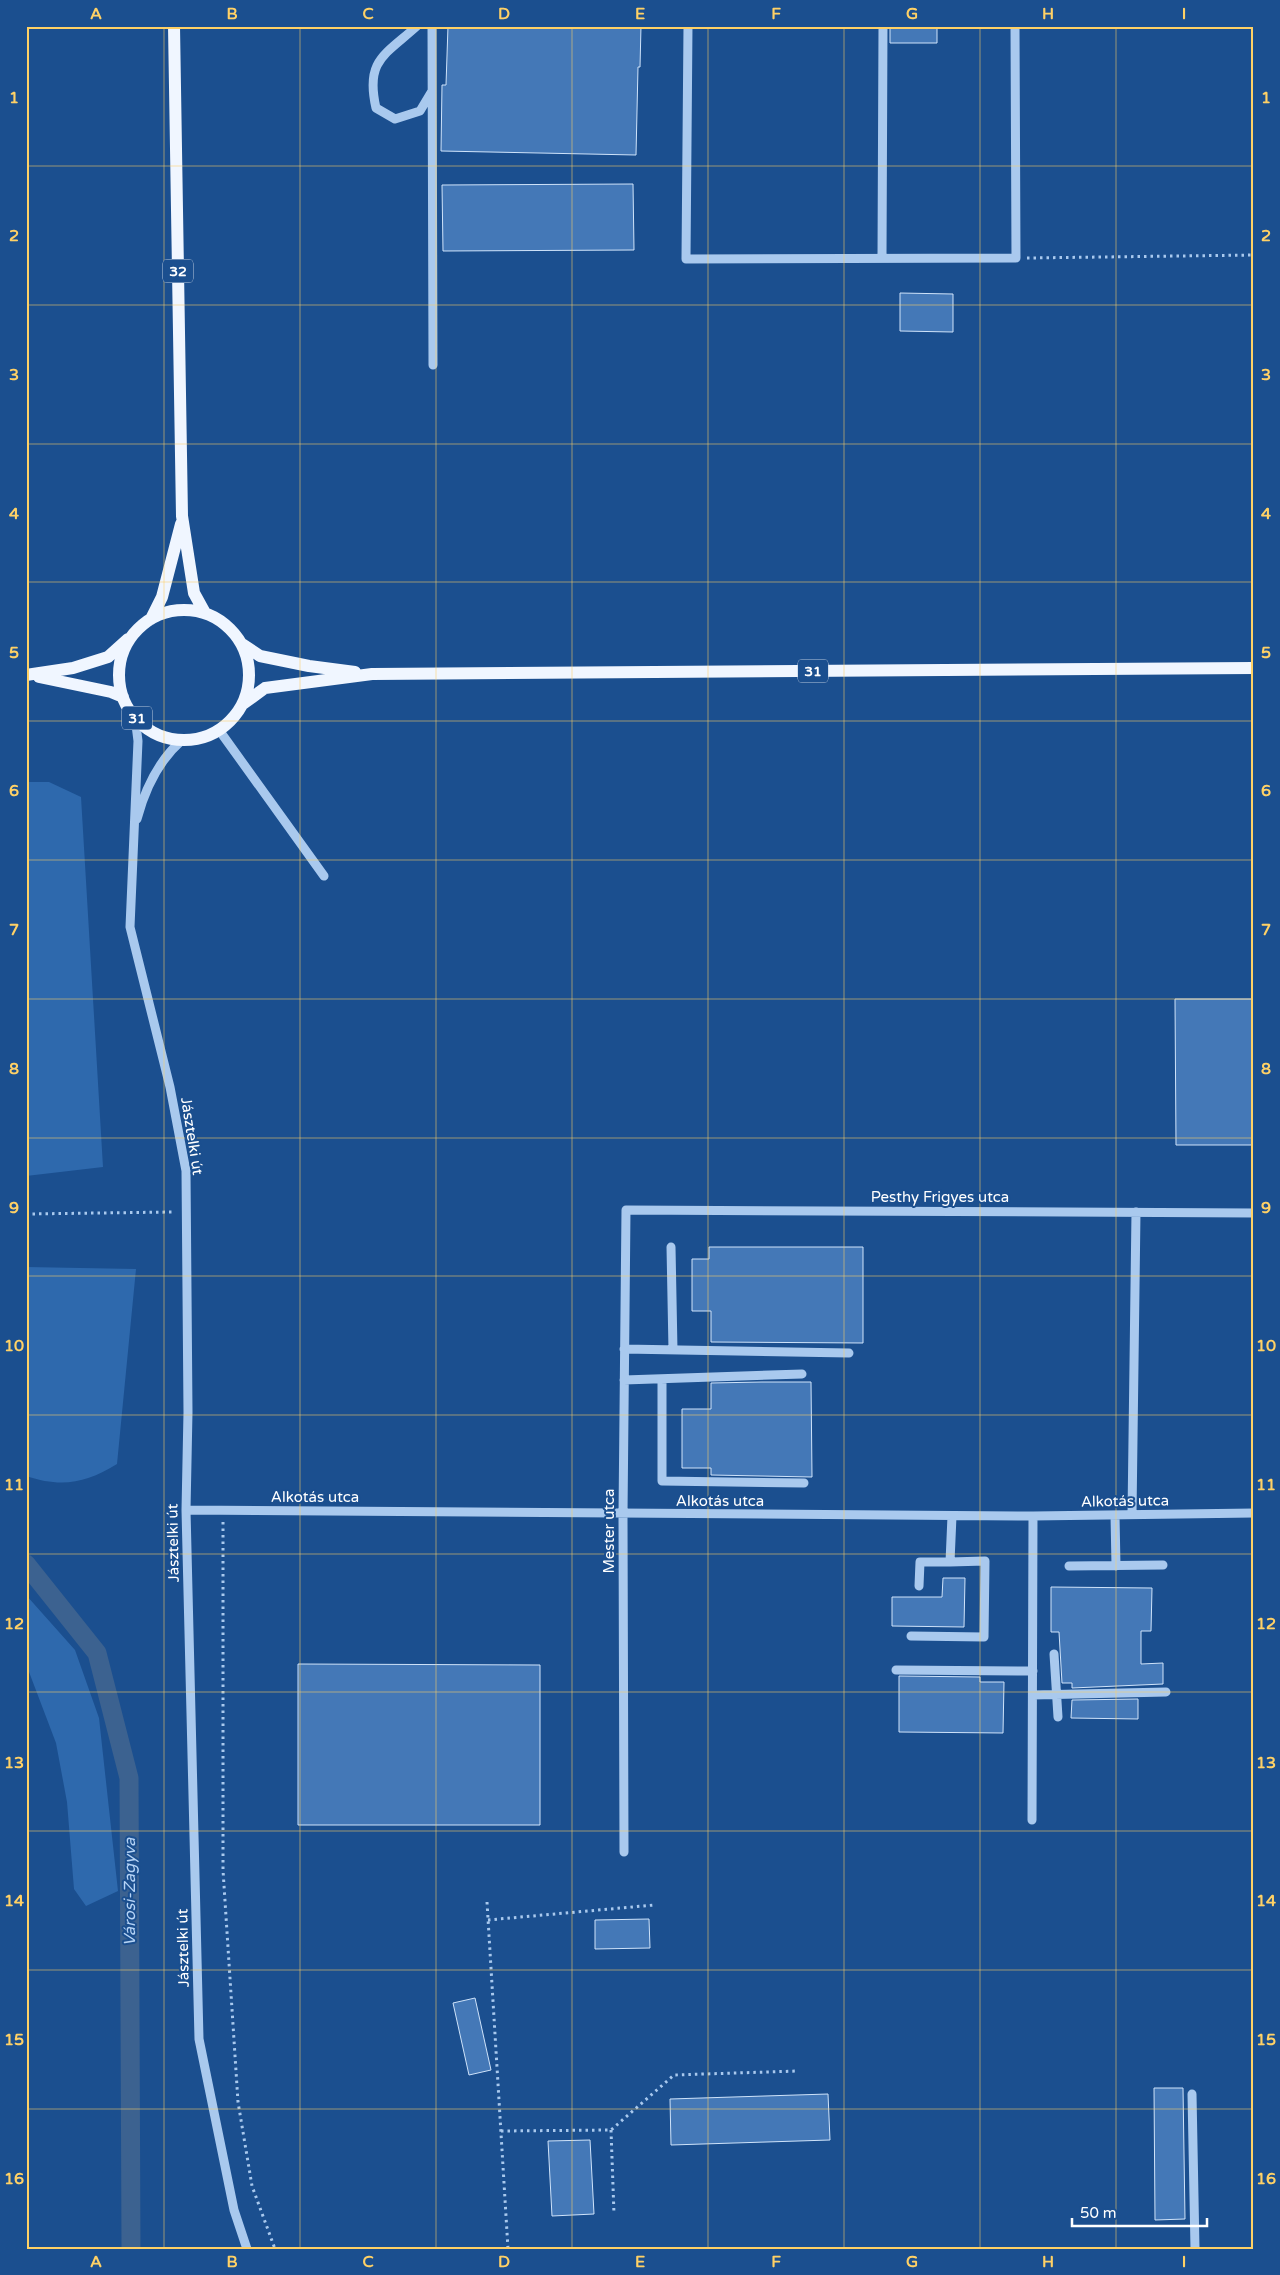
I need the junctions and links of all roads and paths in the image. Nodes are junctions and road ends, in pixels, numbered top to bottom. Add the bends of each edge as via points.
1 (174, 26) edge
2 (417, 26) edge
3 (432, 26) edge
4 (688, 26) edge
5 (883, 26) edge
6 (1015, 26) edge
7 (433, 91) junction
8 (1254, 254) edge
9 (882, 258) junction
10 (1016, 258) junction
11 (433, 366) dead end
12 (182, 516) junction
13 (206, 613) junction
14 (151, 619) junction
15 (135, 632) junction
16 (242, 644) junction
17 (1254, 668) edge
18 (372, 674) junction
19 (29, 675) edge
20 (123, 697) junction
21 (243, 704) junction
22 (135, 717) junction
23 (219, 730) junction
24 (182, 740) junction
25 (132, 837) junction
26 (324, 876) dead end
27 (626, 1210) joint
28 (186, 1212) junction
29 (1136, 1212) junction
30 (1254, 1213) edge
31 (26, 1214) edge
32 (670, 1247) dead end
33 (624, 1349) junction
34 (673, 1350) junction
35 (849, 1352) dead end
36 (802, 1374) dead end
37 (662, 1379) junction
38 (624, 1380) junction
39 (804, 1483) dead end
40 (186, 1510) junction
41 (218, 1510) junction
42 (1254, 1513) edge
43 (623, 1514) junction
44 (1132, 1514) junction
45 (1115, 1515) junction
46 (952, 1516) junction
47 (1033, 1516) junction
48 (950, 1562) junction
49 (1163, 1565) dead end
50 (1069, 1566) dead end
51 (1116, 1566) junction
52 (919, 1586) dead end
53 (911, 1636) dead end
54 (1054, 1654) dead end
55 (896, 1670) dead end
56 (1033, 1671) junction
57 (1166, 1692) dead end
58 (1033, 1695) junction
59 (1056, 1695) junction
60 (1058, 1716) dead end
61 (1032, 1820) dead end
62 (624, 1852) dead end
63 (487, 1902) dead end
64 (654, 1905) dead end
65 (488, 1920) junction
66 (798, 2071) dead end
67 (1192, 2094) dead end
68 (612, 2130) junction
69 (501, 2131) junction
70 (614, 2214) dead end
71 (247, 2249) edge
72 (275, 2249) edge
73 (508, 2249) edge
74 (1195, 2249) edge

1 - 12 main road, 32
2 - 7 street via 376,63 371,86 376,108 395,119 420,111
3 - 7 street
4 - 9 street via 686,260
5 - 9 street
6 - 10 street
7 - 11 street
8 - 10 path
9 - 10 street
12 - 13 main road, 32 via 194,593
12 - 14 main road, 32 via 162,597
13 - 14 main road, 31 via 168,612
13 - 16 main road, 31 via 220,620
14 - 15 main road, 31
15 - 19 main road, 31 via 108,658 74,668
15 - 20 main road, 31 via 120,663
16 - 18 main road, 31 via 260,656
16 - 21 main road, 31 via 249,684
17 - 18 main road, 31
18 - 21 main road, 31 via 265,688
19 - 20 main road, 31
20 - 22 main road, 31
21 - 23 main road, 31
22 - 24 main road, 31 via 148,729
22 - 25 street, Jásztelki út via 138,740
23 - 24 main road, 31 via 201,738
23 - 26 street
24 - 25 street, Jásztelki út via 169,751 144,792
25 - 28 street, Jásztelki út via 130,927 170,1087 186,1171
27 - 29 street, Pesthy Frigyes utca
27 - 33 street, Mester utca
28 - 31 path
28 - 40 street, Jásztelki út
29 - 30 street, Pesthy Frigyes utca
29 - 44 street
32 - 34 street
33 - 34 street
33 - 38 street, Mester utca
34 - 35 street
36 - 37 street
37 - 38 street
37 - 39 street via 662,1480
38 - 43 street, Mester utca
40 - 41 street, Alkotás utca
40 - 71 street, Jásztelki út via 199,2039 234,2210
41 - 43 street, Alkotás utca
41 - 72 path via 223,1519 223,1870 238,2102 252,2186
42 - 44 street, Alkotás utca
43 - 46 street, Alkotás utca
43 - 62 street, Mester utca
44 - 45 street, Alkotás utca
45 - 47 street, Alkotás utca
45 - 51 street
46 - 47 street, Alkotás utca
46 - 48 street
47 - 56 street
48 - 52 street via 920,1562
48 - 53 street via 985,1561 984,1637
49 - 51 street
50 - 51 street
54 - 59 street
55 - 56 street
56 - 58 street
57 - 59 street
58 - 59 street
58 - 61 street
59 - 60 street
63 - 65 path
64 - 65 path
65 - 69 path
66 - 68 path via 674,2075
67 - 74 street
68 - 69 path
68 - 70 path
69 - 73 path

